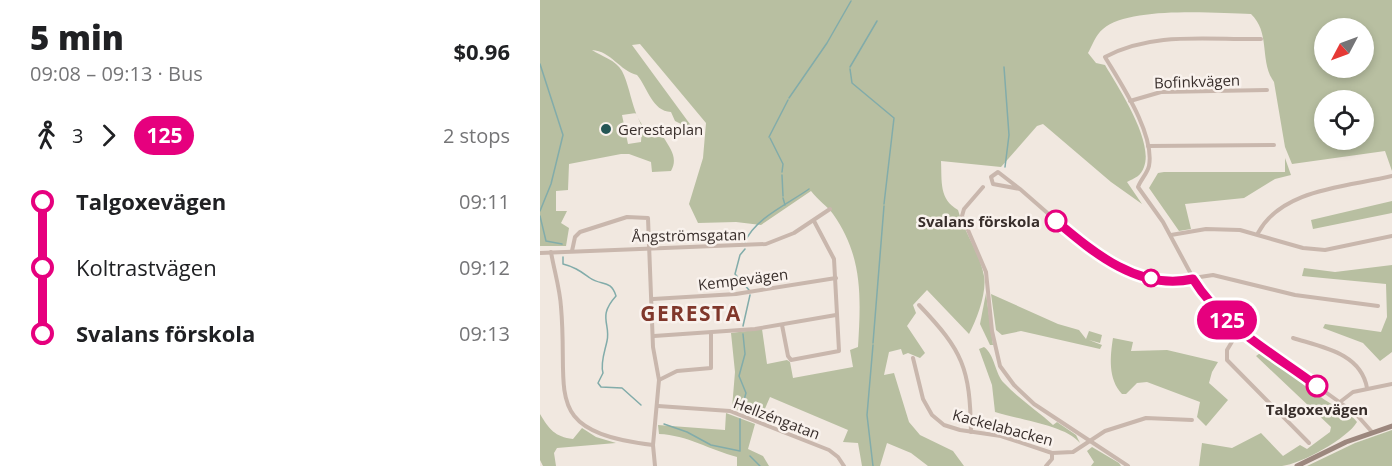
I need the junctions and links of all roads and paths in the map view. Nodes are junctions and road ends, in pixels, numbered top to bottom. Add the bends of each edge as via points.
1 (1261, 39) dead end
2 (1267, 90) dead end
3 (1130, 102) junction
4 (1274, 145) dead end
5 (1148, 146) junction
6 (1392, 176) edge
7 (983, 187) dead end
8 (1020, 189) junction
9 (830, 209) dead end
10 (814, 220) junction
11 (1258, 233) junction
12 (1171, 235) junction
13 (1392, 237) edge
14 (648, 247) junction
15 (572, 251) junction
16 (551, 252) junction
17 (540, 253) edge
18 (836, 278) junction
19 (1193, 279) junction
20 (653, 299) junction
21 (919, 305) dead end
22 (1378, 306) dead end
23 (836, 315) junction
24 (782, 325) junction
25 (1239, 330) junction
26 (711, 333) junction
27 (654, 336) junction
28 (1293, 338) dead end
29 (913, 358) dead end
30 (659, 380) junction
31 (1392, 384) edge
32 (1367, 388) junction
33 (1340, 402) junction
34 (658, 406) junction
35 (1192, 420) dead end
36 (1392, 426) edge
37 (971, 432) junction
38 (1372, 432) junction
39 (1091, 441) junction
40 (1309, 443) dead end
41 (653, 445) junction
42 (1052, 453) junction
43 (655, 466) edge
44 (844, 466) edge
45 (1046, 466) edge
46 (1128, 466) edge
47 (1297, 466) edge

1 - 3 street via 1152,40 1105,57
2 - 3 street, Bofinkvägen via 1161,92
3 - 5 street
4 - 5 street
5 - 12 street via 1149,165 1138,187
6 - 11 street via 1290,202 1268,218
7 - 39 street via 962,216 986,272 1000,366 1034,404
8 - 8 street via 998,172 991,177 993,184
8 - 19 street via 1084,245 1121,268 1163,280
9 - 10 street, Ångströmsgatan
10 - 14 street, Ångströmsgatan via 766,244
10 - 18 street via 832,250
11 - 12 street via 1222,228
11 - 13 street via 1314,250
12 - 19 street
14 - 15 street, Ångströmsgatan
14 - 15 street via 645,216 627,217 580,231
14 - 20 street
15 - 16 street, Ångströmsgatan
16 - 17 street, Ångströmsgatan
16 - 41 street via 561,308 562,380 569,409 595,433
18 - 20 street, Kempevägen via 736,294
18 - 23 street
19 - 22 street via 1213,275 1295,296
19 - 25 street via 1213,307
20 - 27 street
21 - 37 street via 952,343 964,364
23 - 24 street
23 - 24 street via 839,351 791,360
24 - 26 street
25 - 33 street
25 - 40 street via 1227,350 1227,360
26 - 27 street
26 - 30 street via 711,368 678,371
27 - 30 street
28 - 32 street via 1351,360 1364,374
29 - 37 street, Kackelabacken via 923,399 932,415 952,428
30 - 34 street
31 - 32 street
32 - 33 street via 1350,393
33 - 38 street
34 - 41 street
34 - 44 street, Hellzéngatan via 733,412 829,450
35 - 39 street, Kackelabacken via 1151,417 1105,431
36 - 38 main road
37 - 42 street, Kackelabacken via 1001,436
38 - 47 main road
39 - 42 street, Kackelabacken via 1073,452
39 - 46 street
41 - 43 street
42 - 45 street

